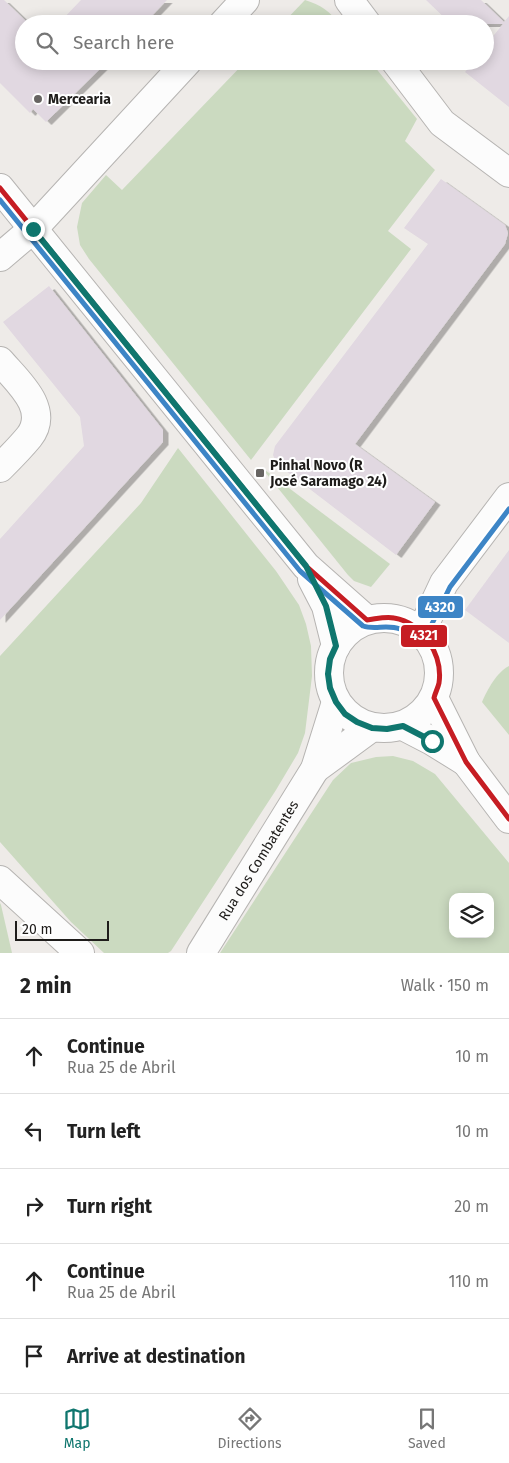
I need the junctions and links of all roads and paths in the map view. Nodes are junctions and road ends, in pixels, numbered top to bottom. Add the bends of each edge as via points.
1 (245, 0) edge
2 (349, 0) edge
3 (231, 15) edge
4 (360, 15) edge
5 (180, 70) edge
6 (402, 70) edge
7 (509, 173) edge
8 (0, 188) edge
9 (33, 229) junction
10 (0, 257) edge
11 (0, 361) edge
12 (0, 468) edge
13 (509, 497) edge
14 (306, 566) junction
15 (366, 620) junction
16 (421, 632) junction
17 (336, 646) junction
18 (434, 698) junction
19 (336, 702) junction
20 (403, 726) junction
21 (372, 728) junction
22 (466, 762) junction
23 (315, 769) junction
24 (509, 819) edge
25 (0, 880) edge
26 (80, 953) edge
27 (201, 953) edge

1 - 3 street
2 - 4 street
5 - 9 street
6 - 7 street via 442,123
8 - 9 street
9 - 10 street
9 - 14 street
11 - 12 street via 32,400 36,413 30,436
13 - 16 street via 444,583
14 - 15 street
14 - 17 street via 326,606
15 - 16 street via 395,618
15 - 17 street via 354,626
16 - 18 street via 432,646 438,663 439,681
17 - 19 street via 328,674
18 - 20 street via 426,710
18 - 22 street
19 - 21 street via 345,714
19 - 23 street, Rua dos Combatentes
20 - 21 street
20 - 22 street
21 - 23 street, Rua dos Combatentes
22 - 24 street
23 - 27 street, Rua dos Combatentes
25 - 26 street

